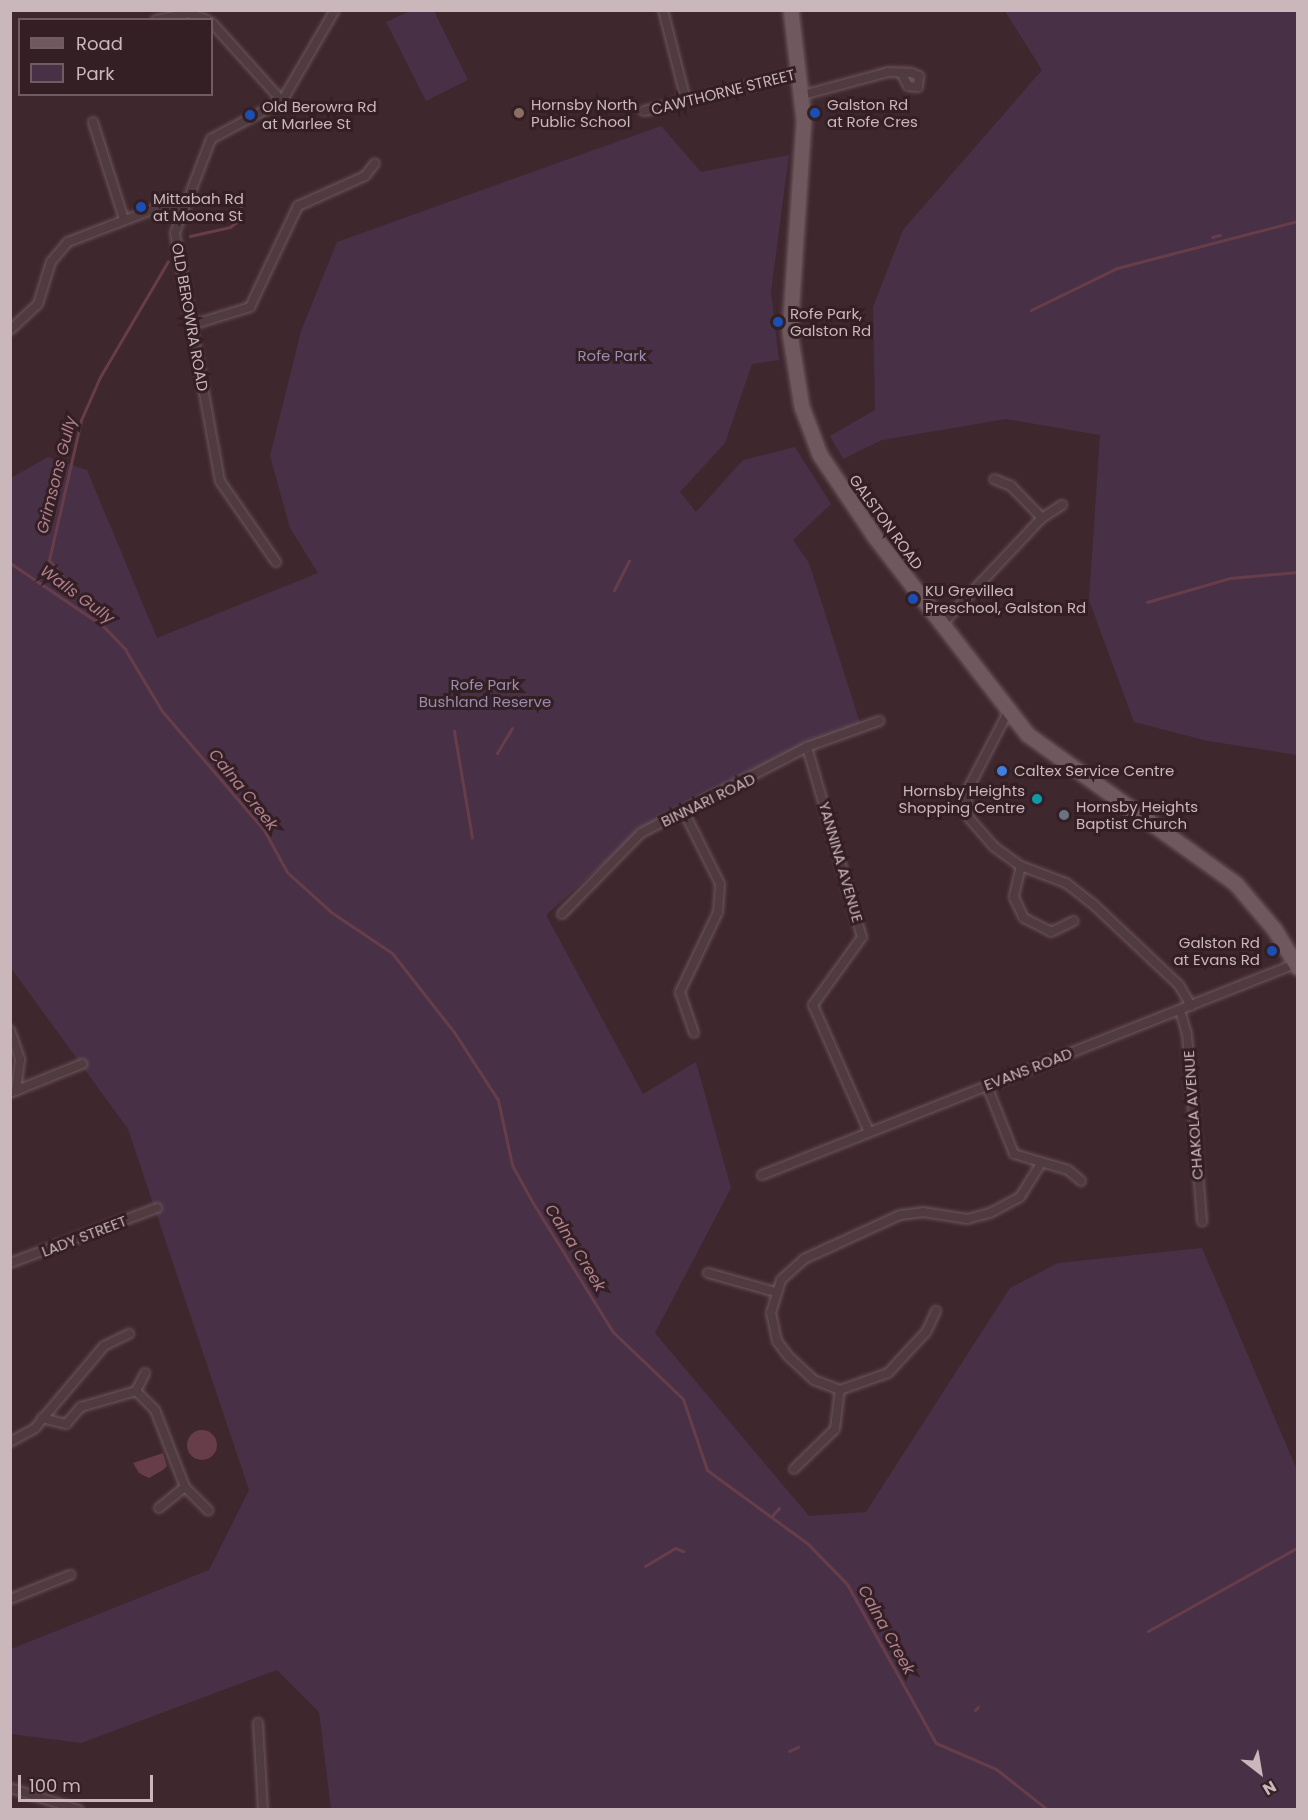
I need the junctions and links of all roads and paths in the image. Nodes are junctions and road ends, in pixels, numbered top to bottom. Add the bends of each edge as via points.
1 (335, 10) edge
2 (663, 10) edge
3 (791, 10) edge
4 (165, 18) edge
5 (202, 18) edge
6 (213, 24) edge
7 (802, 72) junction
8 (902, 74) dead end
9 (803, 95) junction
10 (686, 100) junction
11 (282, 101) junction
12 (644, 111) dead end
13 (93, 122) dead end
14 (375, 163) dead end
15 (181, 207) junction
16 (124, 219) junction
17 (192, 326) junction
18 (10, 330) edge
19 (994, 479) dead end
20 (1062, 505) dead end
21 (1042, 518) junction
22 (276, 562) dead end
23 (941, 625) junction
24 (1008, 712) junction
25 (879, 721) dead end
26 (807, 747) junction
27 (684, 812) junction
28 (1021, 866) junction
29 (562, 914) dead end
30 (1074, 921) dead end
31 (1296, 966) edge
32 (1191, 1006) junction
33 (1180, 1010) junction
34 (10, 1030) edge
35 (694, 1034) dead end
36 (82, 1064) dead end
37 (987, 1086) junction
38 (13, 1092) edge
39 (869, 1132) junction
40 (1041, 1163) junction
41 (762, 1175) dead end
42 (1081, 1181) dead end
43 (157, 1208) dead end
44 (1202, 1221) dead end
45 (10, 1263) edge
46 (708, 1273) dead end
47 (775, 1293) junction
48 (936, 1311) dead end
49 (129, 1334) dead end
50 (145, 1373) dead end
51 (840, 1390) junction
52 (136, 1391) junction
53 (42, 1418) junction
54 (10, 1442) edge
55 (794, 1469) dead end
56 (185, 1487) junction
57 (159, 1508) dead end
58 (208, 1510) dead end
59 (70, 1575) dead end
60 (10, 1599) edge
61 (258, 1723) dead end
62 (10, 1788) edge
63 (79, 1809) edge
64 (263, 1809) edge

1 - 11 street
2 - 10 street
3 - 7 main road, GALSTON ROAD
4 - 5 street via 189,13
6 - 11 street
7 - 9 main road, GALSTON ROAD
7 - 10 street, CAWTHORNE STREET
8 - 9 street via 888,72
9 - 23 main road, GALSTON ROAD via 789,316 802,407 829,471
10 - 12 street, CAWTHORNE STREET
11 - 15 street, OLD BEROWRA ROAD via 211,139
13 - 16 street
14 - 17 street via 365,176 298,206 250,307
15 - 16 street via 162,206
15 - 17 street, OLD BEROWRA ROAD via 175,232
16 - 18 street via 55,254 38,304
17 - 22 street, OLD BEROWRA ROAD via 220,480
19 - 21 street via 1011,486
20 - 21 street
21 - 23 street
23 - 24 main road, GALSTON ROAD
24 - 28 street via 982,754 965,808 993,846
24 - 31 main road, GALSTON ROAD via 1056,758 1236,884
25 - 26 street, BINNARI ROAD
26 - 27 street, BINNARI ROAD
26 - 39 street, YANNINA AVENUE via 862,937 813,1005
27 - 29 street, BINNARI ROAD via 640,833
27 - 35 street via 720,884 718,912 680,992
28 - 30 street via 1014,897 1024,918 1051,932
28 - 32 street via 1084,896 1179,985
31 - 32 street, EVANS ROAD
32 - 33 street, EVANS ROAD
33 - 37 street, EVANS ROAD
33 - 44 street, CHAKOLA AVENUE via 1187,1034
34 - 38 street via 20,1059
36 - 38 street
37 - 39 street, EVANS ROAD
37 - 40 street via 1012,1152
39 - 41 street, EVANS ROAD
40 - 42 street
40 - 47 street via 1033,1182 1006,1205 967,1219 923,1212 888,1220 797,1263
43 - 45 street, LADY STREET
46 - 47 street
47 - 51 street via 772,1322 782,1348 814,1380
48 - 51 street via 927,1332 888,1373
49 - 53 street via 96,1353
50 - 52 street
51 - 55 street via 835,1429
52 - 53 street via 81,1407 66,1424
52 - 56 street via 155,1410
53 - 54 street
56 - 57 street
56 - 58 street
59 - 60 street
61 - 64 street
62 - 63 street

